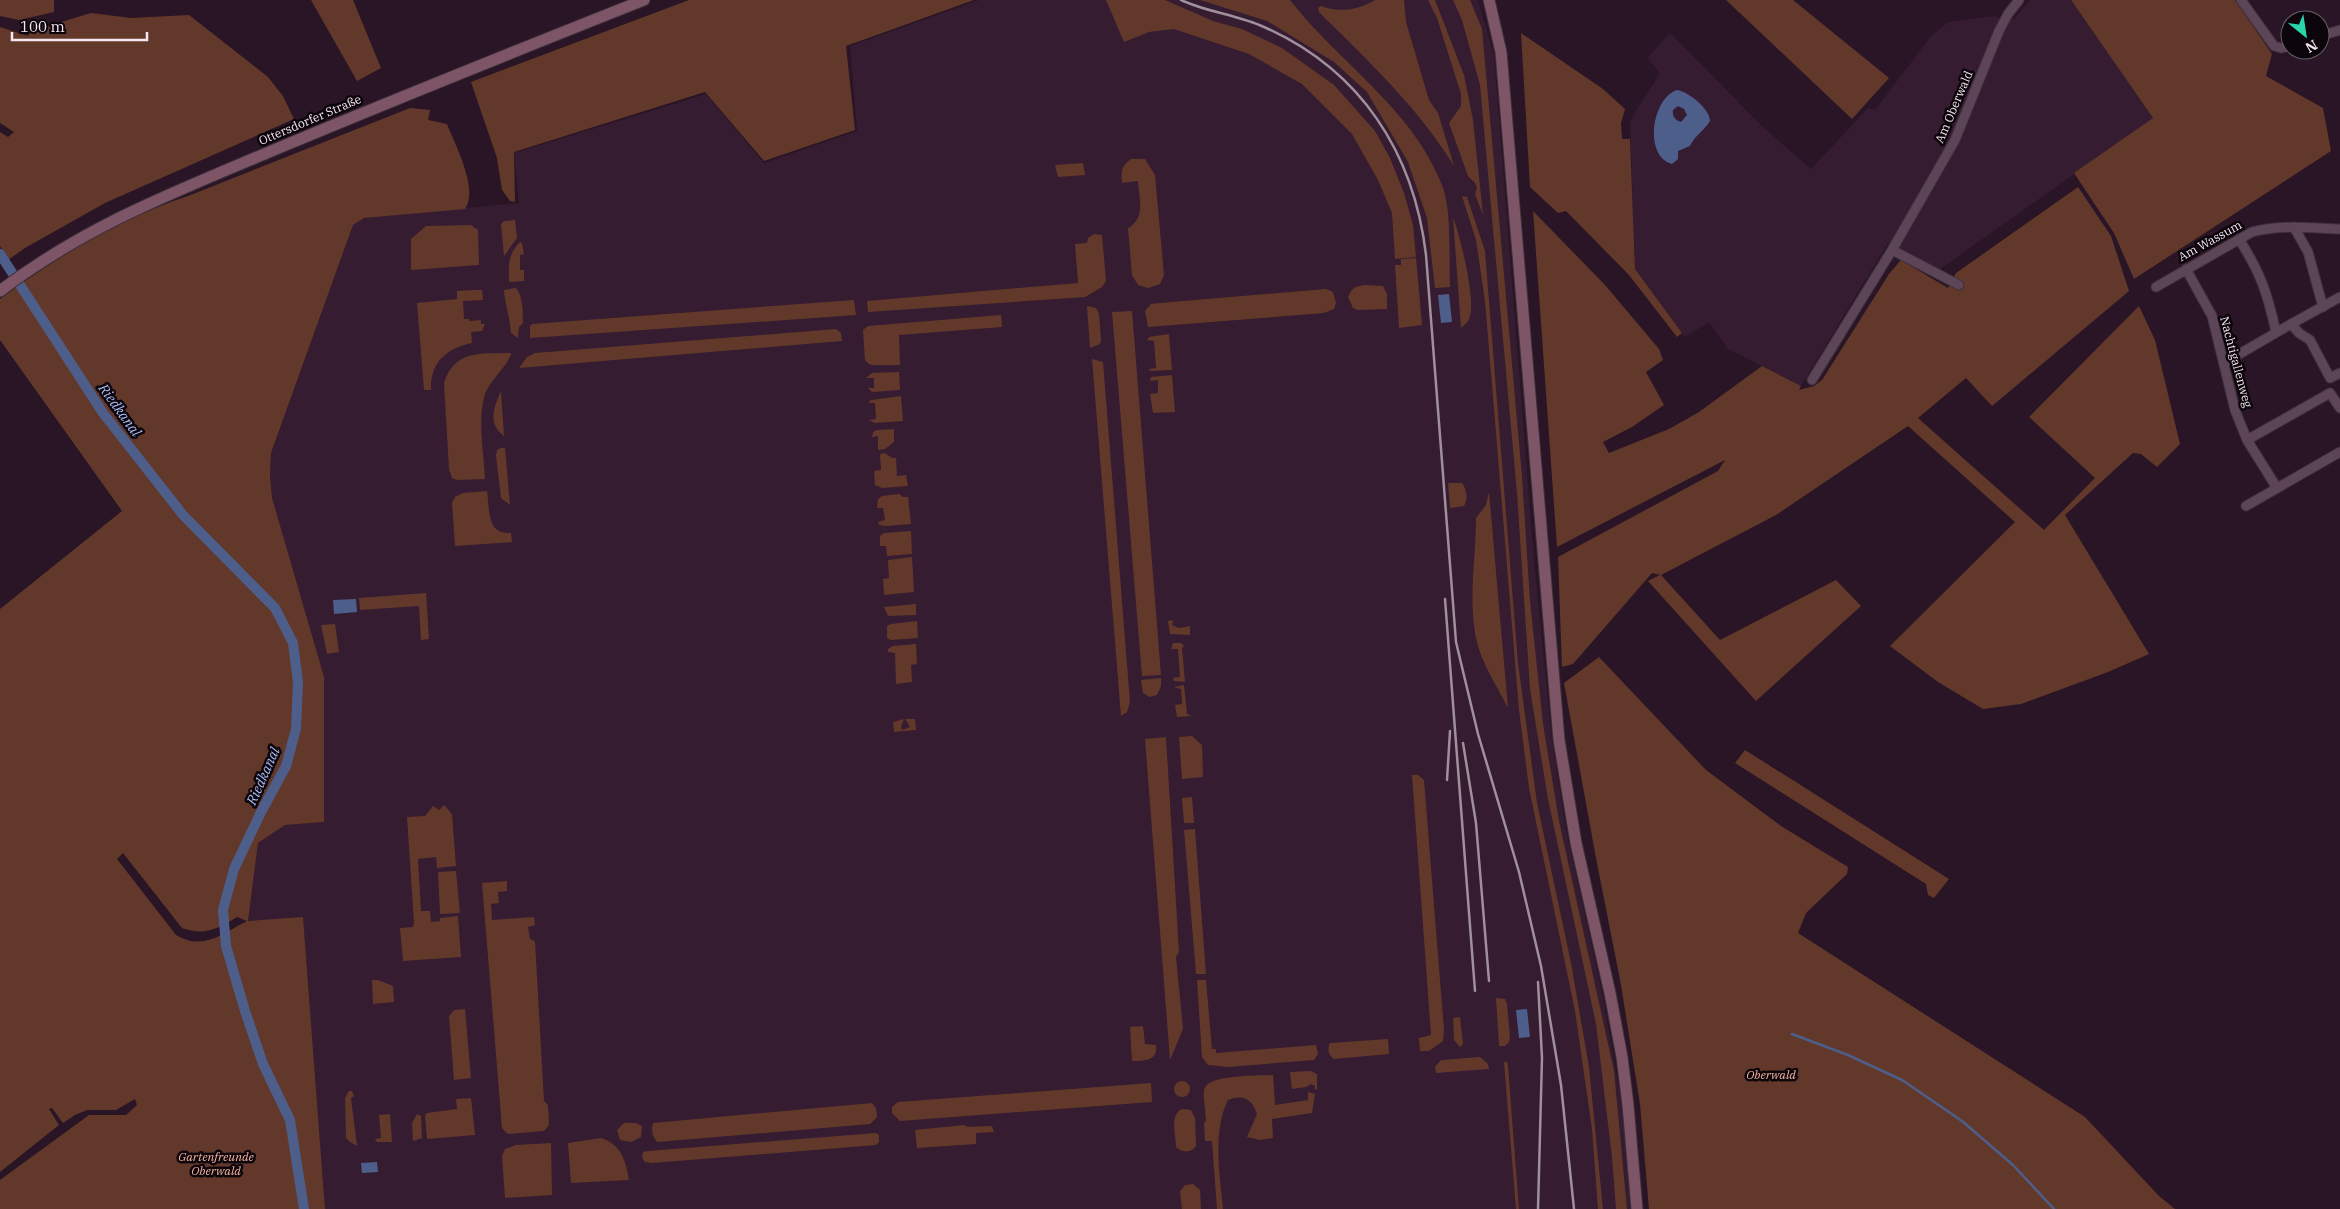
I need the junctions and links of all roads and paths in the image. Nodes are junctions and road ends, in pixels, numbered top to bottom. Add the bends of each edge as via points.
1 (644, 0) edge
2 (1489, 0) edge
3 (2019, 0) edge
4 (2241, 0) edge
5 (2280, 48) edge
6 (2294, 227) junction
7 (2340, 229) edge
8 (2239, 239) junction
9 (1892, 250) junction
10 (2186, 269) junction
11 (1959, 285) dead end
12 (2156, 287) dead end
13 (4, 289) edge
14 (2340, 297) edge
15 (2323, 307) junction
16 (2291, 324) junction
17 (2276, 332) junction
18 (2224, 363) junction
19 (2340, 373) edge
20 (2330, 378) junction
21 (1812, 380) dead end
22 (2330, 393) junction
23 (2340, 408) edge
24 (2248, 440) junction
25 (2340, 452) edge
26 (2277, 488) junction
27 (2246, 506) dead end
28 (1637, 1209) edge

1 - 13 street, Ottersdorfer Straße via 144,204 87,234
2 - 28 street via 1501,52 1559,740 1576,843 1622,1057
3 - 9 street, Am Oberwald via 1999,31 1955,140
4 - 5 street via 2274,46
6 - 7 street, Am Wassum
6 - 8 street, Am Wassum via 2265,228
6 - 15 street via 2308,252
8 - 10 street, Am Wassum
8 - 17 street via 2258,269
9 - 11 street
9 - 21 street, Am Oberwald
10 - 12 street, Am Wassum
10 - 18 street, Nachtigallenweg via 2212,316
14 - 15 street
15 - 16 street
16 - 17 street
16 - 20 street via 2310,340
17 - 18 street
18 - 24 street, Nachtigallenweg via 2235,410
19 - 20 street
20 - 22 street
22 - 23 street
22 - 24 street
24 - 26 street, Nachtigallenweg
25 - 26 street
26 - 27 street

